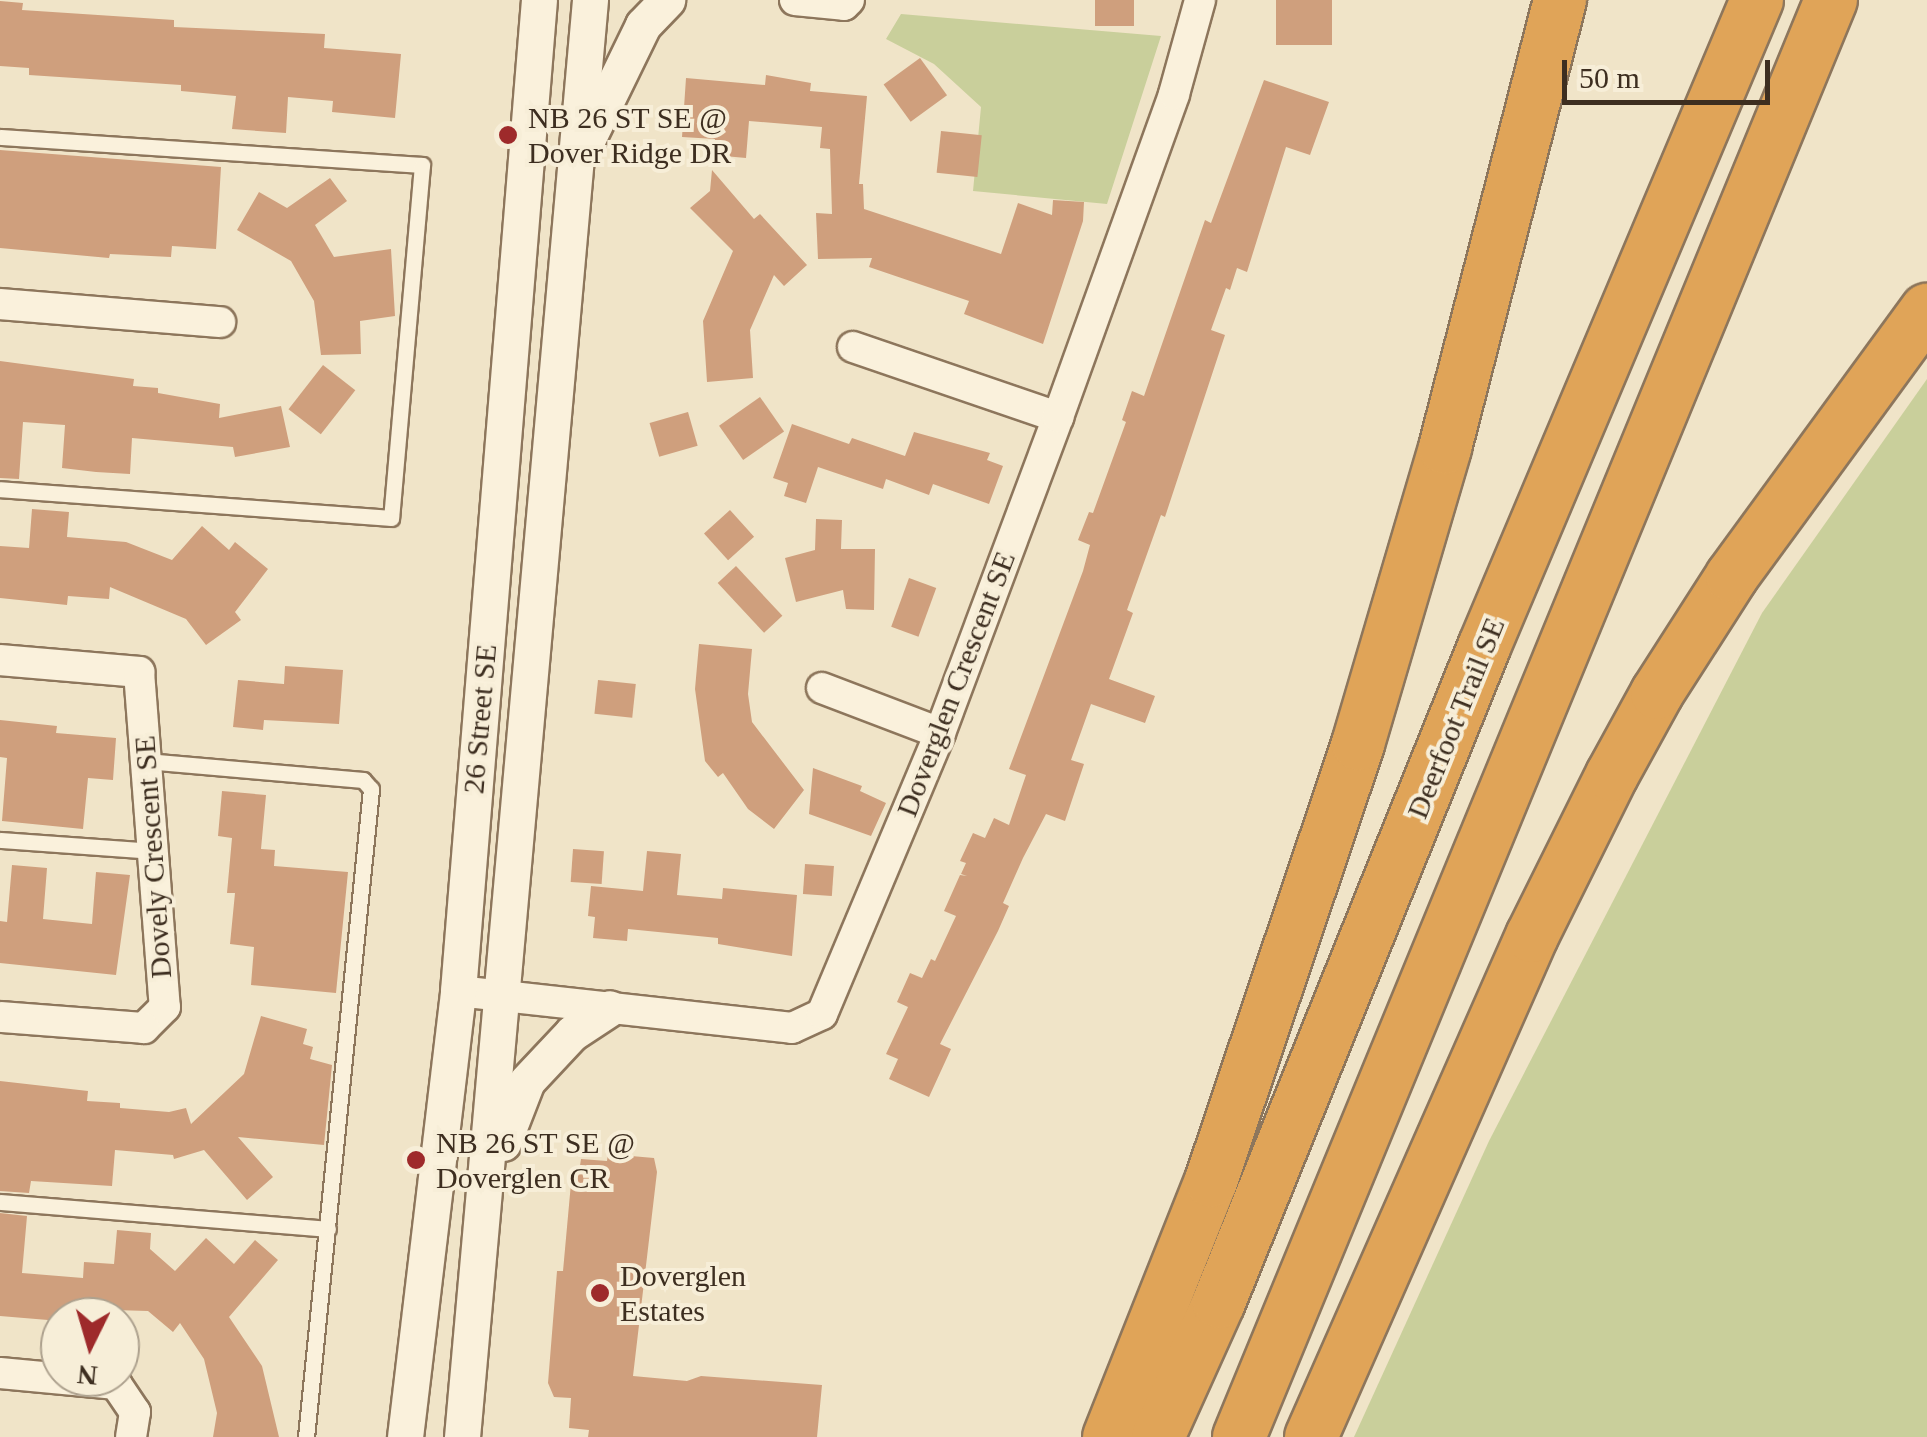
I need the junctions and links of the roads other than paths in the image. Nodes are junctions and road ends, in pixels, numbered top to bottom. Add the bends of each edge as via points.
1 (539, 0) edge
2 (590, 0) edge
3 (667, 0) edge
4 (795, 0) edge
5 (849, 0) edge
6 (1200, 0) edge
7 (1560, 0) edge
8 (1758, 0) edge
9 (1831, 0) edge
10 (0, 136) edge
11 (576, 161) junction
12 (0, 304) edge
13 (1927, 310) edge
14 (220, 322) dead end
15 (853, 347) dead end
16 (1058, 417) junction
17 (0, 489) edge
18 (0, 660) edge
19 (822, 688) dead end
20 (940, 733) junction
21 (146, 761) junction
22 (0, 840) edge
23 (154, 851) junction
24 (458, 992) junction
25 (504, 996) junction
26 (610, 1008) junction
27 (0, 1017) edge
28 (488, 1181) junction
29 (0, 1202) edge
30 (328, 1229) junction
31 (0, 1373) edge
32 (131, 1437) edge
33 (306, 1437) edge
34 (405, 1437) edge
35 (462, 1437) edge
36 (1110, 1437) edge
37 (1158, 1437) edge
38 (1239, 1437) edge
39 (1311, 1437) edge

1 - 24 street, 26 Street SE
2 - 11 street, 26 Street SE
3 - 11 street via 643,25
4 - 5 street
6 - 16 street, Doverglen Crescent SE via 1174,94
7 - 36 highway via 1446,448 1358,744 1211,1181
8 - 37 highway, Deerfoot Trail SE
9 - 38 highway
10 - 17 lane via 422,165 391,518
11 - 25 street, 26 Street SE
12 - 14 street
13 - 39 highway via 1732,576 1656,693 1532,936
15 - 16 street
16 - 20 street, Doverglen Crescent SE
18 - 21 street, Dovely Crescent SE via 139,672
19 - 20 street
20 - 26 street, Doverglen Crescent SE via 822,1014 792,1028
21 - 23 street, Dovely Crescent SE
21 - 30 lane via 363,780 371,789
22 - 23 lane
23 - 27 street, Dovely Crescent SE via 165,1007 144,1028
24 - 25 street, Doverglen Crescent SE
24 - 34 street, 26 Street SE
25 - 26 street, Doverglen Crescent SE
25 - 28 street, 26 Street SE
26 - 28 street via 572,1033 527,1081
28 - 35 street, 26 Street SE
29 - 30 lane
30 - 33 lane
31 - 32 street via 116,1384 135,1412

